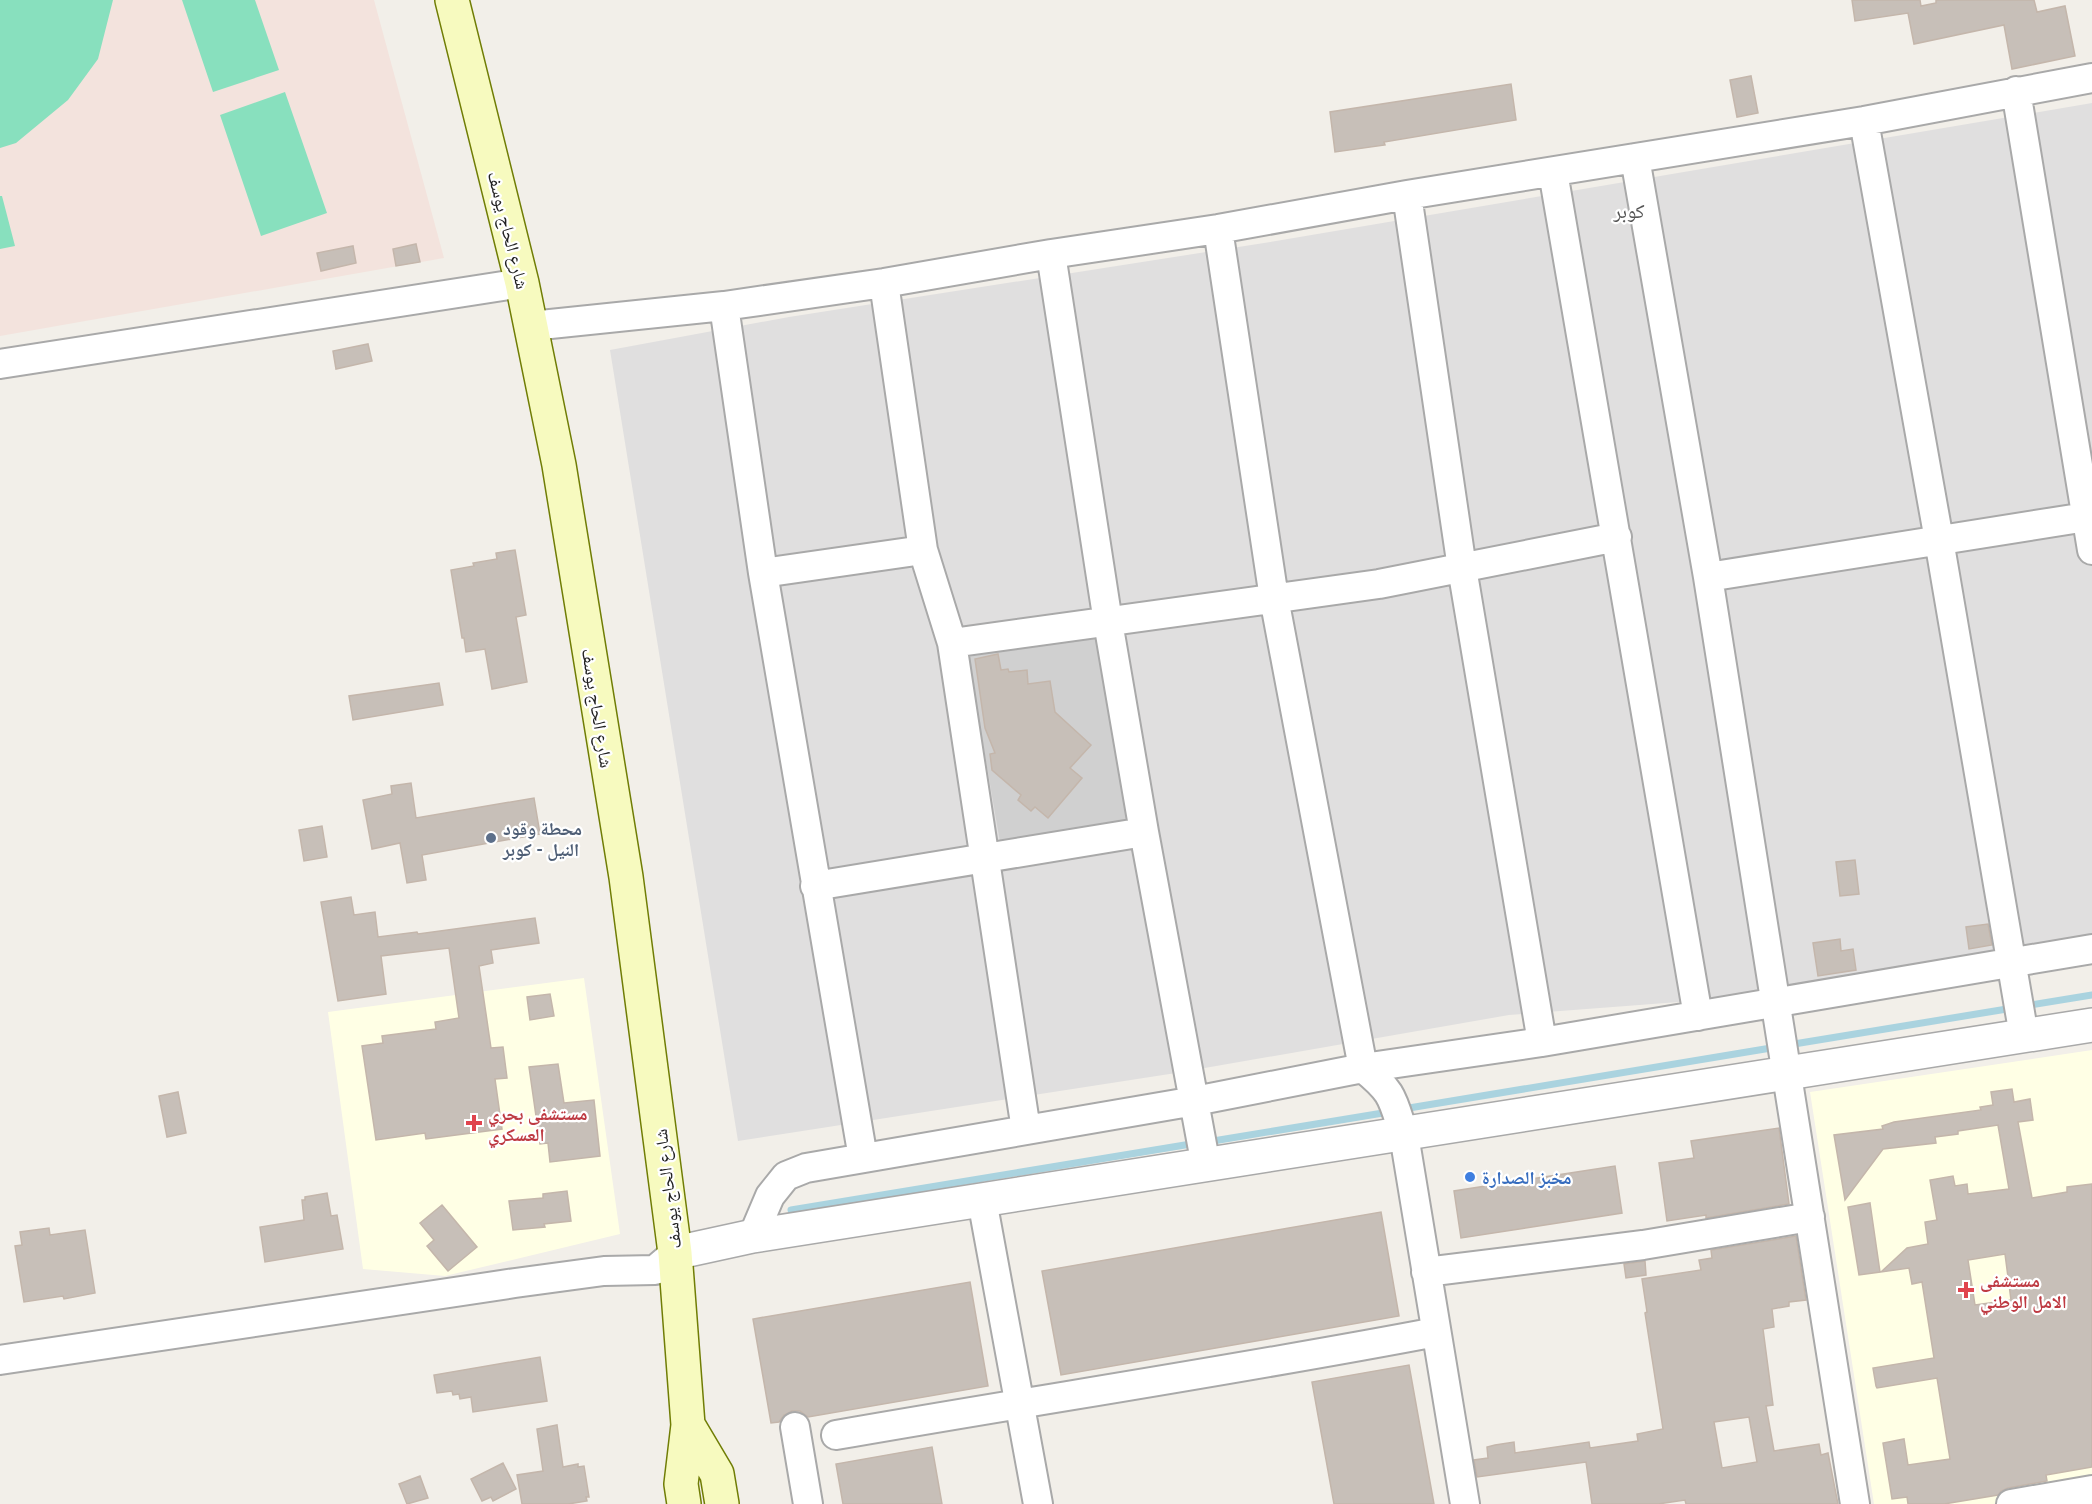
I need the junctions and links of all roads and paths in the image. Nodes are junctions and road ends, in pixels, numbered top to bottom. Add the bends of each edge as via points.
1 (452, 0) edge
2 (2092, 78) edge
3 (2016, 91) junction
4 (1864, 121) junction
5 (1635, 158) junction
6 (1553, 172) junction
7 (1407, 195) junction
8 (1218, 229) junction
9 (1051, 254) junction
10 (522, 283) junction
11 (884, 283) junction
12 (724, 306) junction
13 (531, 326) junction
14 (0, 364) edge
15 (2089, 516) edge
16 (1617, 537) junction
17 (1939, 540) junction
18 (923, 550) junction
19 (2092, 550) edge
20 (1462, 568) junction
21 (763, 573) junction
22 (1708, 577) junction
23 (1274, 598) junction
24 (1108, 622) junction
25 (952, 643) junction
26 (1144, 832) junction
27 (984, 859) junction
28 (815, 886) junction
29 (2092, 949) edge
30 (2012, 962) junction
31 (1775, 1002) junction
32 (1698, 1016) junction
33 (2021, 1017) junction
34 (2092, 1025) edge
35 (1542, 1042) junction
36 (1363, 1068) junction
37 (1786, 1074) junction
38 (1195, 1101) junction
39 (1399, 1119) junction
40 (1026, 1130) junction
41 (1203, 1150) junction
42 (863, 1158) junction
43 (982, 1200) junction
44 (1810, 1217) junction
45 (753, 1236) junction
46 (675, 1253) junction
47 (1426, 1272) junction
48 (1436, 1332) junction
49 (0, 1360) edge
50 (1019, 1403) junction
51 (688, 1425) junction
52 (795, 1427) dead end
53 (836, 1435) dead end
54 (2092, 1490) edge
55 (684, 1504) edge
56 (722, 1504) edge
57 (808, 1504) edge
58 (1038, 1504) edge
59 (1465, 1504) edge
60 (1855, 1504) edge
61 (2011, 1504) edge

1 - 10 main road, شارع الحاج يوسف
2 - 3 street
3 - 4 street
3 - 15 street
4 - 5 street
4 - 17 street
5 - 6 street
5 - 22 street
6 - 7 street
6 - 16 street
7 - 8 street
7 - 20 street
8 - 9 street
8 - 23 street
9 - 11 street
9 - 24 street
10 - 13 main road, شارع الحاج يوسف
10 - 14 street
11 - 12 street
11 - 18 street
12 - 13 street
12 - 21 street
13 - 46 main road, شارع الحاج يوسف via 559,465 626,877
15 - 17 street
15 - 19 street
16 - 20 street
16 - 32 street
17 - 22 street
17 - 30 street
18 - 21 street
18 - 25 street
20 - 23 street via 1379,585
20 - 35 street
21 - 28 street
22 - 31 street
23 - 24 street
23 - 36 street
24 - 25 street
24 - 26 street
25 - 27 street
26 - 27 street
26 - 38 street
27 - 28 street
27 - 40 street
28 - 42 street
29 - 30 street
30 - 31 street
30 - 33 street
31 - 32 street
31 - 37 street
32 - 35 street
33 - 34 street
33 - 37 street
35 - 36 street
36 - 38 street
36 - 39 street via 1385,1086
37 - 39 street
37 - 44 street
38 - 40 street
38 - 41 street
39 - 41 street
39 - 47 street
40 - 42 street
41 - 43 street
42 - 45 street via 806,1168 786,1176 770,1196
43 - 45 street
43 - 50 street
44 - 47 street via 1643,1245
44 - 60 street
45 - 46 street
46 - 49 street via 655,1270 604,1271 515,1283
46 - 51 main road, شارع الحاج يوسف
47 - 48 street
48 - 50 street via 1273,1363
48 - 59 street
50 - 53 street
50 - 58 street
51 - 55 main road, شارع الحاج يوسف via 681,1484
51 - 56 main road, شارع الحاج يوسف via 717,1474
52 - 57 street
54 - 61 street

